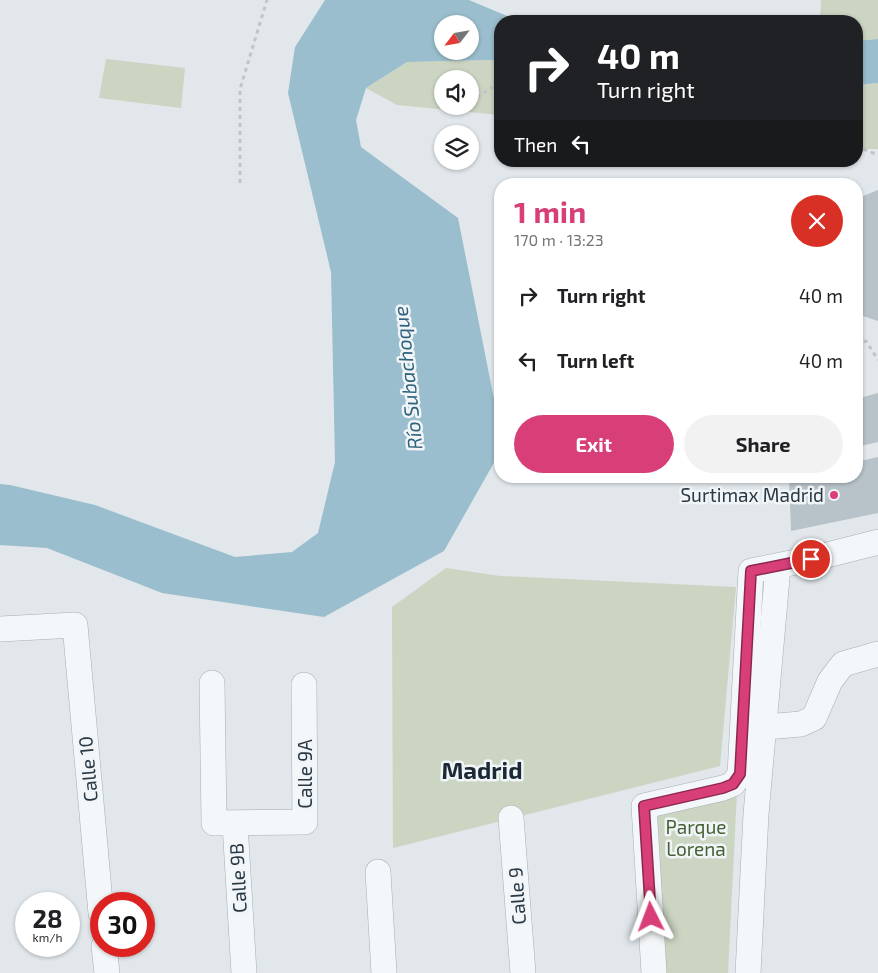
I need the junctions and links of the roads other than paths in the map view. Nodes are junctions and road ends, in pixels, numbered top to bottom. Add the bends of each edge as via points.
1 (878, 542) edge
2 (778, 567) junction
3 (0, 629) edge
4 (878, 654) edge
5 (212, 683) dead end
6 (304, 685) dead end
7 (764, 727) junction
8 (511, 818) dead end
9 (235, 824) junction
10 (378, 872) dead end
11 (99, 892) edge
12 (105, 957) edge
13 (107, 973) edge
14 (244, 973) edge
15 (384, 973) edge
16 (523, 973) edge
17 (654, 973) edge
18 (748, 973) edge

1 - 2 street
2 - 7 street
2 - 17 street via 751,571 740,774 733,784 723,788 644,806
3 - 11 street, Calle 10 via 75,625
4 - 7 street via 844,664 830,680 814,718 801,724
5 - 9 street, Calle 9B via 214,824
6 - 9 street, Calle 9A via 306,822
7 - 18 street
8 - 16 street, Calle 9
9 - 14 street, Calle 9B
10 - 15 street
12 - 13 street

